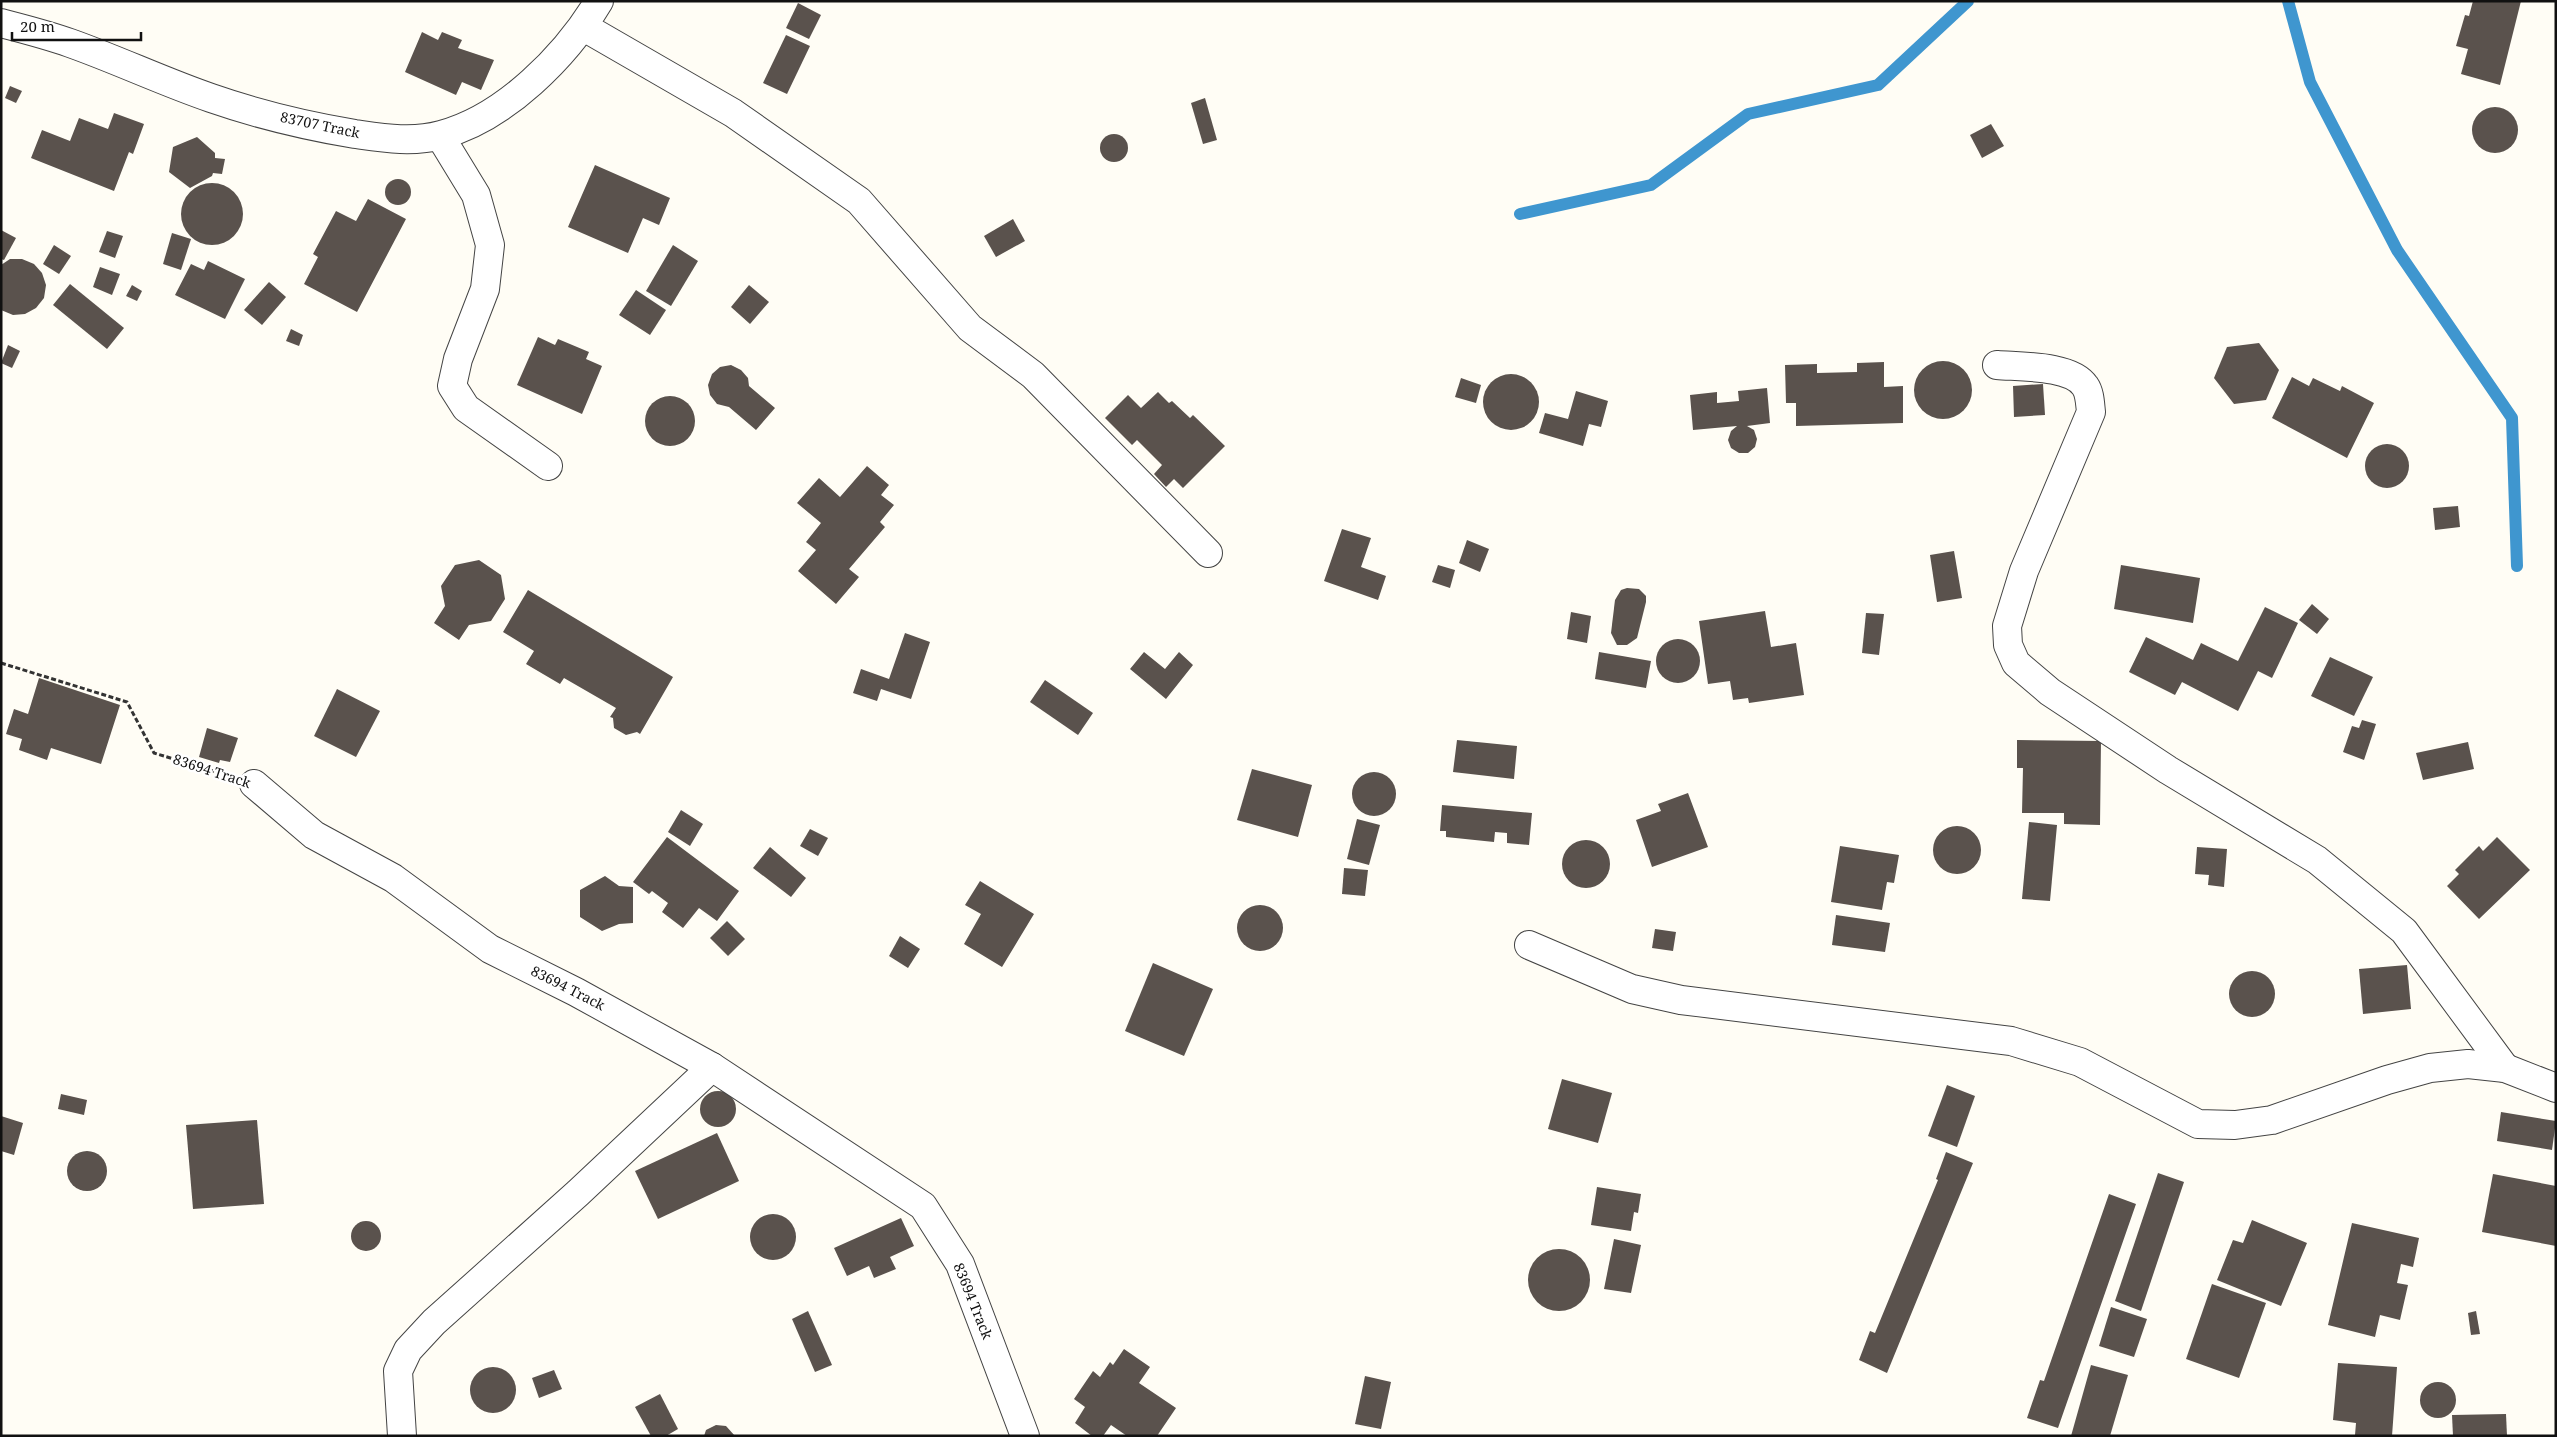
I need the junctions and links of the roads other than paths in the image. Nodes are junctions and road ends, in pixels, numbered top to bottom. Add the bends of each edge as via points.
1 (599, 1) edge
2 (1, 23) edge
3 (584, 27) junction
4 (440, 136) junction
5 (1997, 365) dead end
6 (548, 466) dead end
7 (1208, 553) dead end
8 (254, 784) road end
9 (1530, 945) dead end
10 (712, 1067) junction
11 (2505, 1068) junction
12 (2556, 1088) edge
13 (402, 1436) edge
14 (1025, 1436) edge

1 - 3 street, 83707 Track
2 - 4 street, 83707 Track via 69,43 213,99 319,128 399,141
3 - 4 street, 83707 Track via 552,64 500,106 474,122
3 - 7 street via 733,113 859,201 970,328 1033,376
4 - 6 street via 476,195 490,245 485,289 458,359 452,386 466,408
5 - 11 street via 2064,372 2086,387 2091,412 2024,571 2007,626 2008,645 2016,663 2050,692 2160,764 2317,860 2404,930
8 - 10 street, 83694 Track via 314,836 393,878 490,949
9 - 11 street via 1632,989 1681,1000 2011,1041 2080,1062 2198,1124 2235,1125 2272,1120 2430,1068 2468,1064
10 - 13 street via 434,1322 408,1350 398,1371
10 - 14 street, 83694 Track via 923,1206 960,1264
11 - 12 street

